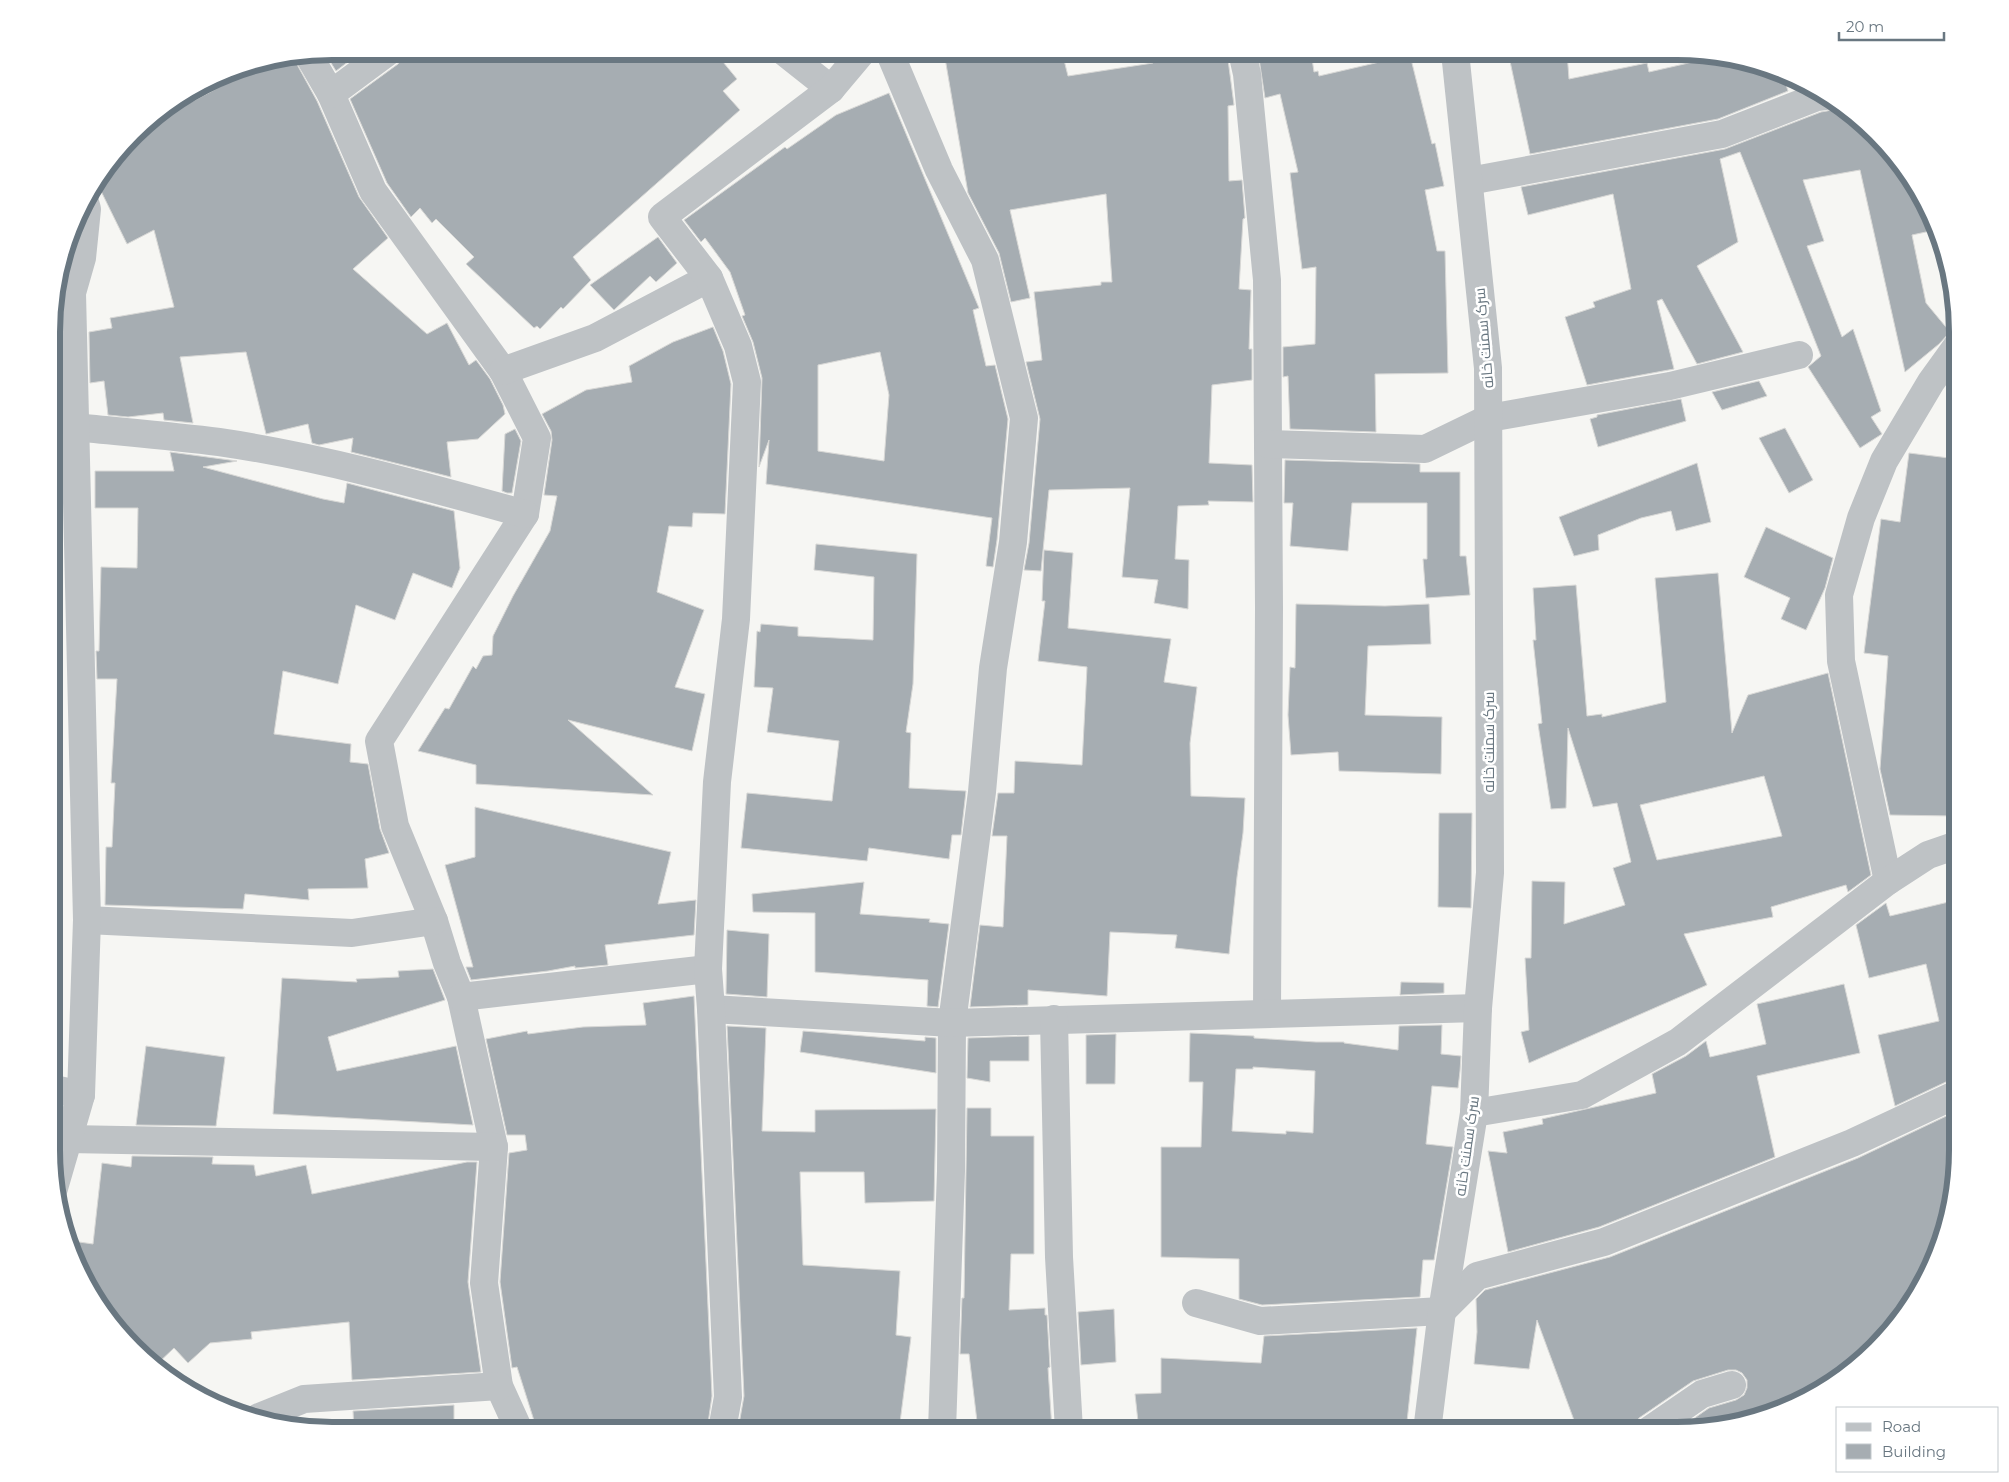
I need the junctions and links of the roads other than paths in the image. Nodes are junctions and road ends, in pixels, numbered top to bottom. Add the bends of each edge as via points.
1 (377, 60) edge
2 (793, 60) edge
3 (856, 60) edge
4 (892, 60) edge
5 (1244, 60) edge
6 (1456, 60) edge
7 (313, 61) edge
8 (831, 90) junction
9 (331, 94) junction
10 (1816, 98) edge
11 (1470, 181) junction
12 (87, 213) edge
13 (709, 278) junction
14 (1798, 354) dead end
15 (1949, 357) edge
16 (504, 371) junction
17 (64, 384) edge
18 (1489, 418) junction
19 (75, 427) junction
20 (1268, 444) junction
21 (525, 514) junction
22 (1949, 848) edge
23 (1888, 881) junction
24 (87, 920) junction
25 (434, 921) junction
26 (708, 969) junction
27 (461, 997) junction
28 (1478, 1008) junction
29 (712, 1009) junction
30 (1268, 1013) junction
31 (1054, 1019) junction
32 (952, 1023) junction
33 (60, 1090) edge
34 (81, 1095) junction
35 (1949, 1098) edge
36 (1474, 1113) junction
37 (68, 1139) junction
38 (494, 1147) junction
39 (61, 1164) edge
40 (1196, 1304) dead end
41 (1442, 1311) junction
42 (1732, 1385) dead end
43 (498, 1386) junction
44 (266, 1414) edge
45 (515, 1422) edge
46 (723, 1422) edge
47 (942, 1422) edge
48 (1069, 1422) edge
49 (1428, 1422) edge
50 (1661, 1422) edge

1 - 9 street
2 - 8 street
3 - 8 street
4 - 32 street via 939,170 985,260 1024,418 1013,542 993,668 982,792
5 - 20 street via 1267,280
6 - 11 street, سرک سمنت خانه
7 - 9 street
8 - 13 street via 662,217
9 - 16 street via 373,191
10 - 11 street via 1722,134
11 - 18 street, سرک سمنت خانه via 1488,368
12 - 17 street via 82,258 72,293
13 - 16 street via 595,338
13 - 26 street via 738,346 747,382 736,619 717,782
14 - 18 street via 1670,386
15 - 23 street via 1884,461 1861,518 1839,595 1841,661
16 - 21 street via 537,438
17 - 19 street
18 - 20 street via 1425,449
18 - 28 street, سرک سمنت خانه via 1490,873
19 - 21 street via 264,450 406,482
19 - 24 street
20 - 30 street
21 - 25 street via 379,742 395,826
22 - 23 street via 1928,855
23 - 36 street via 1678,1042 1582,1095
24 - 25 street via 352,933
24 - 34 street
25 - 27 street
26 - 27 street
26 - 29 street
27 - 38 street
28 - 30 street
28 - 36 street, سرک سمنت خانه
29 - 32 street
29 - 46 street via 728,1397
30 - 31 street
31 - 32 street
31 - 48 street via 1060,1257
32 - 47 street via 951,1171
33 - 34 street
34 - 37 street
35 - 41 street via 1852,1143 1604,1242 1477,1276
36 - 41 street, سرک سمنت خانه
37 - 38 street
37 - 39 street
38 - 43 street via 484,1283
40 - 41 street via 1260,1321
41 - 49 street, سرک سمنت خانه
42 - 50 street via 1702,1394
43 - 44 street via 304,1399
43 - 45 street

